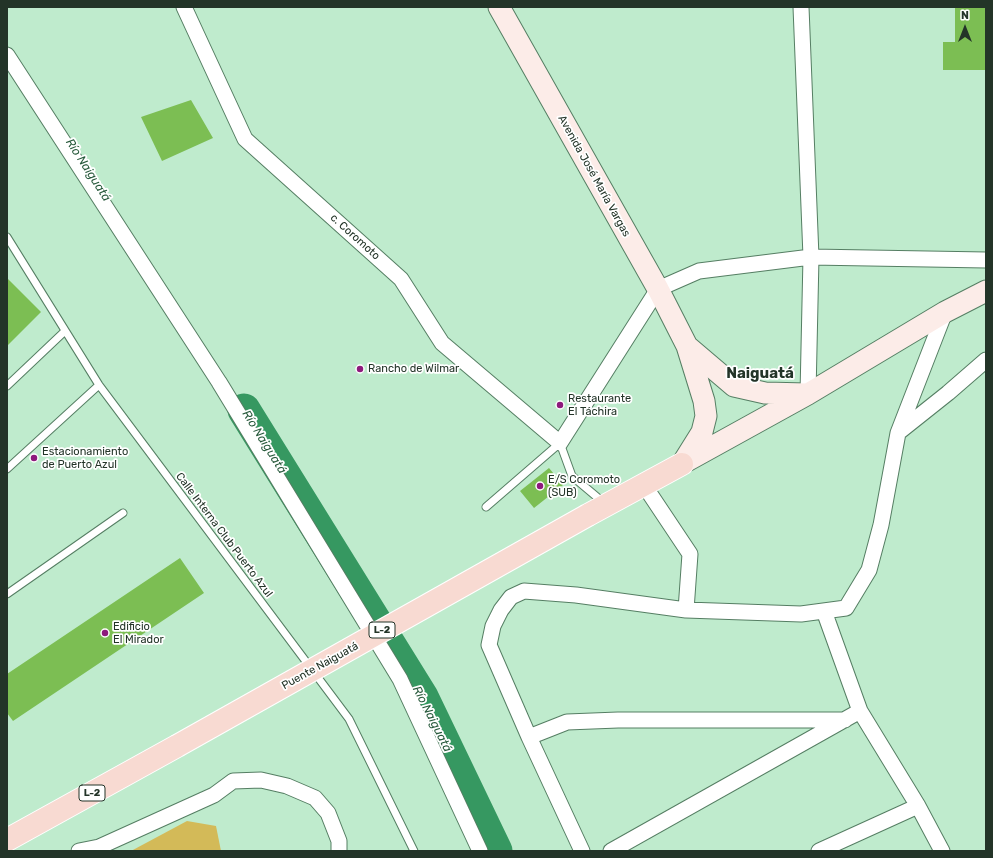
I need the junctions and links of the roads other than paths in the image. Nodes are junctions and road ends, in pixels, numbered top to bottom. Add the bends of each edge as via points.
1 (184, 7) edge
2 (499, 7) edge
3 (801, 7) edge
4 (7, 55) edge
5 (7, 236) edge
6 (811, 257) junction
7 (986, 260) edge
8 (658, 289) junction
9 (986, 291) edge
10 (945, 312) junction
11 (65, 331) junction
12 (687, 346) junction
13 (986, 360) edge
14 (99, 385) junction
15 (7, 386) edge
16 (808, 394) junction
17 (898, 433) junction
18 (560, 443) junction
19 (682, 464) junction
20 (7, 469) edge
21 (644, 485) junction
22 (486, 507) dead end
23 (597, 510) junction
24 (123, 513) dead end
25 (7, 594) edge
26 (686, 610) junction
27 (824, 611) junction
28 (860, 711) junction
29 (845, 720) junction
30 (529, 737) junction
31 (918, 806) junction
32 (7, 840) edge
33 (79, 851) edge
34 (339, 851) edge
35 (414, 851) edge
36 (480, 851) edge
37 (582, 851) edge
38 (611, 851) edge
39 (819, 851) edge
40 (942, 851) edge

1 - 18 street, c. Coromoto via 244,139 401,279 442,343
2 - 8 main road, Avenida José María Vargas
3 - 6 street
4 - 36 street via 219,382 400,679
5 - 11 lane, Calle Interna Club Puerto Azul
6 - 7 street
6 - 8 street via 699,271
6 - 16 street
8 - 12 main road, Avenida José María Vargas
8 - 18 street
9 - 10 main road, L-2
10 - 16 main road, L-2
10 - 17 street
11 - 14 lane, Calle Interna Club Puerto Azul
11 - 15 lane
12 - 16 main road, Avenida José María Vargas via 734,386 765,393
12 - 19 main road, Avenida José María Vargas via 706,416 702,432
13 - 17 street
14 - 20 lane
14 - 35 lane, Calle Interna Club Puerto Azul via 349,719
16 - 19 main road, L-2
17 - 27 street via 881,525 869,570 846,608
18 - 22 lane
18 - 23 lane via 572,476
19 - 21 main road, L-2
21 - 23 main road, L-2
21 - 26 street via 690,554
23 - 32 main road, Puente Naiguatá / L-2, bridge
24 - 25 lane
26 - 27 street via 801,614
26 - 30 street via 576,595 524,591 511,597 501,610 489,645
27 - 28 street
28 - 29 street
28 - 31 street
29 - 30 street via 567,722
29 - 38 street
30 - 37 street
31 - 39 street
31 - 40 street
33 - 34 street via 99,847 214,795 234,781 261,780 287,786 315,798 328,813 339,841

